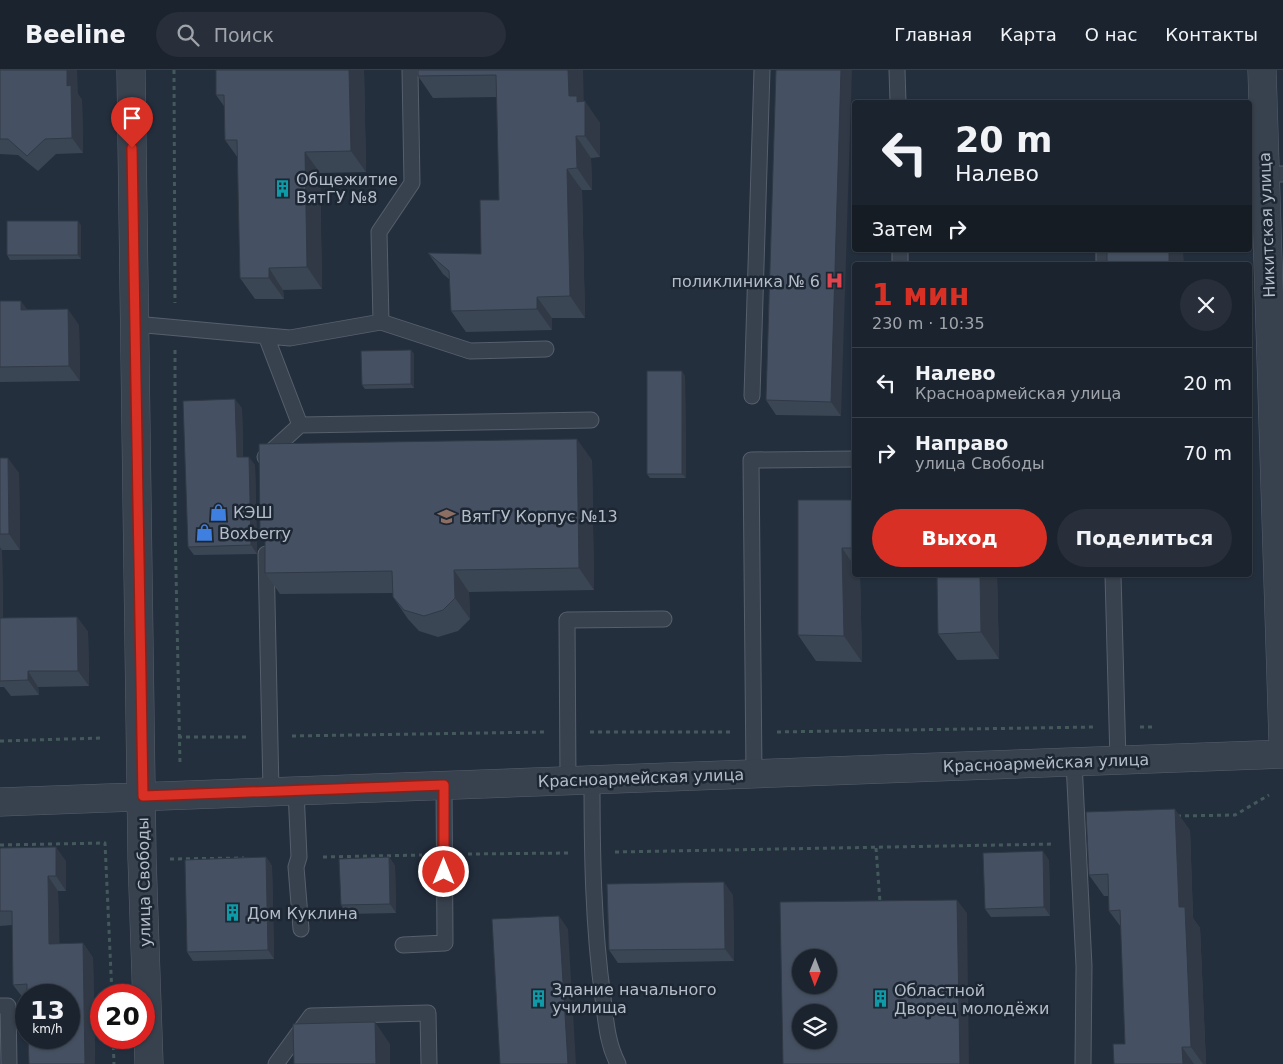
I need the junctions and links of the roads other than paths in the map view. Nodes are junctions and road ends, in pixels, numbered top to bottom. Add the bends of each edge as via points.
1 (131, 70) edge
2 (410, 70) edge
3 (762, 70) edge
4 (897, 70) edge
5 (1262, 70) edge
6 (898, 100) edge
7 (1274, 174) edge
8 (1258, 214) edge
9 (381, 322) junction
10 (135, 324) junction
11 (266, 336) junction
12 (546, 349) dead end
13 (752, 396) dead end
14 (591, 420) dead end
15 (300, 425) junction
16 (1278, 428) edge
17 (852, 459) edge
18 (264, 467) edge
19 (266, 536) edge
20 (1113, 577) edge
21 (664, 619) dead end
22 (1283, 741) edge
23 (1283, 754) edge
24 (1118, 761) junction
25 (1074, 762) junction
26 (754, 774) junction
27 (580, 780) junction
28 (444, 785) junction
29 (284, 791) junction
30 (143, 796) junction
31 (0, 802) edge
32 (301, 928) dead end
33 (404, 945) dead end
34 (0, 1006) edge
35 (9, 1064) edge
36 (149, 1064) edge
37 (276, 1064) edge
38 (429, 1064) edge
39 (618, 1064) edge
40 (1083, 1064) edge

1 - 10 street, улица Свободы
2 - 9 lane via 412,184 379,232
3 - 13 lane
4 - 6 lane
5 - 7 street, Никитская улица
7 - 8 street, Никитская улица
8 - 16 street, Никитская улица
9 - 11 lane via 290,338
9 - 12 lane via 470,351
10 - 11 lane
10 - 30 street, улица Свободы
11 - 15 lane
14 - 15 lane
15 - 18 lane via 264,457
16 - 22 street, Никитская улица
17 - 26 lane via 751,460
19 - 29 lane via 271,737
20 - 24 lane
21 - 27 lane via 567,620 569,732
23 - 24 street, Красноармейская улица
24 - 25 street, Красноармейская улица
25 - 26 street, Красноармейская улица
25 - 40 lane via 1084,966
26 - 27 street, Красноармейская улица
27 - 28 street, Красноармейская улица
27 - 39 lane via 592,853 597,960 609,1047
28 - 29 street, Красноармейская улица
28 - 33 lane via 445,943
29 - 30 street, Красноармейская улица
29 - 32 lane via 299,857 296,867
30 - 31 street, Красноармейская улица
30 - 36 street, улица Свободы
34 - 35 lane via 8,1006
37 - 38 lane via 312,1016 428,1013

